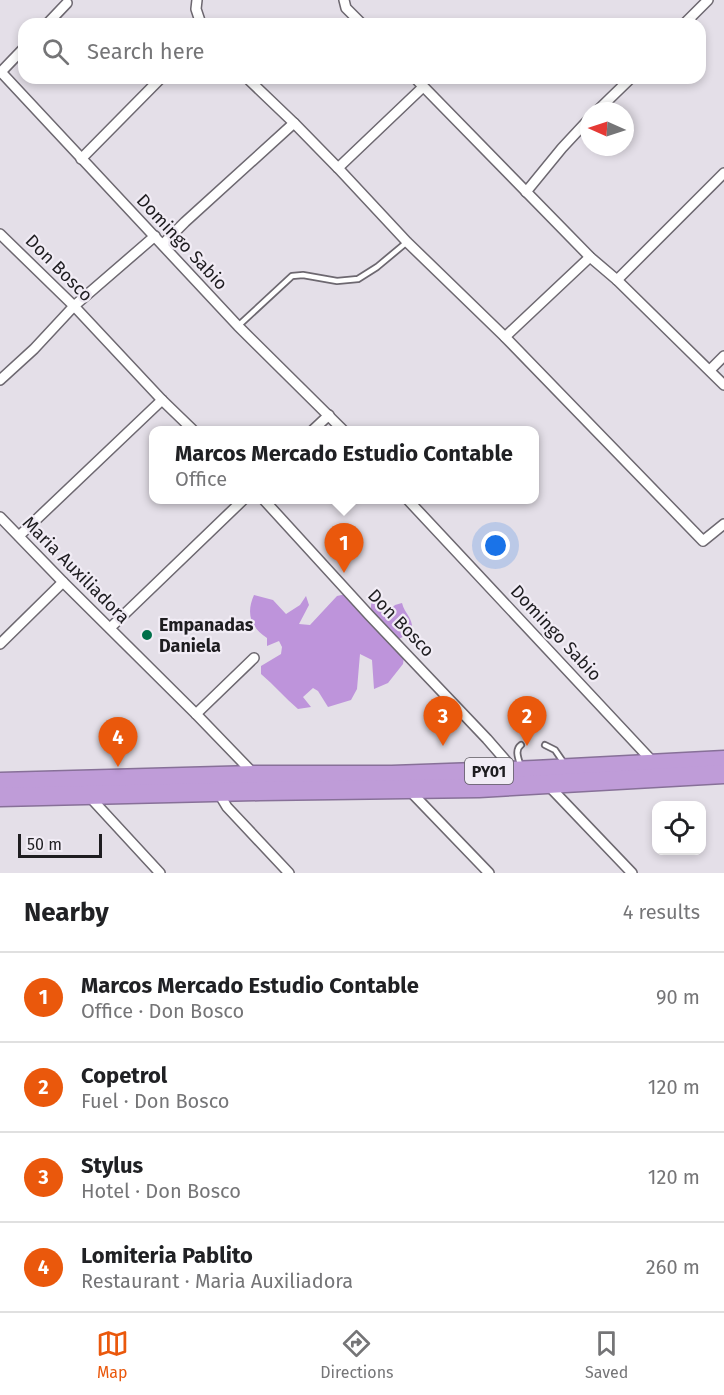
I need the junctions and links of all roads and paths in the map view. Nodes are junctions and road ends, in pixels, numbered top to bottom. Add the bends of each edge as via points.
1 (197, 0) edge
2 (344, 0) edge
3 (708, 0) edge
4 (67, 3) dead end
5 (53, 18) edge
6 (199, 18) edge
7 (356, 18) edge
8 (690, 18) edge
9 (18, 54) edge
10 (0, 72) edge
11 (154, 84) edge
12 (253, 84) edge
13 (420, 84) edge
14 (625, 84) edge
15 (423, 87) junction
16 (606, 102) edge
17 (294, 123) junction
18 (580, 128) edge
19 (81, 159) junction
20 (338, 168) junction
21 (724, 173) edge
22 (526, 192) junction
23 (0, 234) edge
24 (155, 236) junction
25 (407, 242) junction
26 (163, 244) junction
27 (590, 257) junction
28 (617, 280) junction
29 (74, 306) junction
30 (238, 326) junction
31 (505, 337) junction
32 (724, 356) edge
33 (710, 370) junction
34 (0, 380) edge
35 (724, 385) edge
36 (162, 400) junction
37 (329, 415) junction
38 (189, 426) edge
39 (317, 426) edge
40 (339, 426) edge
41 (239, 504) edge
42 (268, 504) edge
43 (412, 504) edge
44 (0, 517) edge
45 (724, 524) edge
46 (19, 536) junction
47 (63, 582) junction
48 (110, 628) junction
49 (0, 644) edge
50 (254, 658) dead end
51 (196, 714) junction
52 (521, 745) dead end
53 (545, 745) dead end
54 (724, 760) edge
55 (655, 764) junction
56 (567, 768) junction
57 (518, 770) junction
58 (724, 774) edge
59 (0, 782) edge
60 (257, 783) junction
61 (217, 784) junction
62 (547, 784) junction
63 (409, 789) junction
64 (88, 795) junction
65 (0, 797) edge
66 (160, 873) edge
67 (289, 873) edge
68 (489, 873) edge
69 (632, 873) edge

1 - 6 street
2 - 7 street
3 - 8 street
4 - 5 street
9 - 10 street
10 - 19 street, Domingo Sabio
11 - 19 street
12 - 17 street
13 - 15 street
14 - 16 street
15 - 20 street
15 - 22 street
17 - 20 street
17 - 26 street
18 - 22 street
19 - 24 street, Domingo Sabio
20 - 25 street
21 - 28 street
22 - 27 street
23 - 29 street, Don Bosco
24 - 26 street, Domingo Sabio
24 - 29 street
25 - 30 lane via 358,279 292,276
25 - 31 street
26 - 30 street, Domingo Sabio
27 - 28 street
27 - 31 street
28 - 33 street
29 - 34 street
29 - 36 street, Don Bosco
30 - 37 street, Domingo Sabio
31 - 45 street via 703,541
32 - 33 street
33 - 35 street
36 - 38 street, Don Bosco
36 - 46 street
37 - 39 street
37 - 40 street, Domingo Sabio
41 - 48 street
42 - 57 street, Don Bosco
43 - 55 street, Domingo Sabio
44 - 46 street, Maria Auxiliadora
46 - 47 street, Maria Auxiliadora
47 - 48 street, Maria Auxiliadora
47 - 49 street
48 - 51 street, Maria Auxiliadora
50 - 51 street
51 - 60 street, Maria Auxiliadora
52 - 57 lane via 517,750
53 - 56 lane via 555,750
54 - 55 highway, PY01
55 - 56 highway, PY01
56 - 57 highway, PY01
57 - 60 highway, PY01
58 - 62 highway, PY01
59 - 61 highway, PY01
60 - 61 highway, PY01
60 - 63 highway, PY01
61 - 64 highway, PY01
61 - 67 street via 227,807
62 - 63 highway, PY01
62 - 69 street
63 - 68 street
64 - 65 highway, PY01
64 - 66 street

